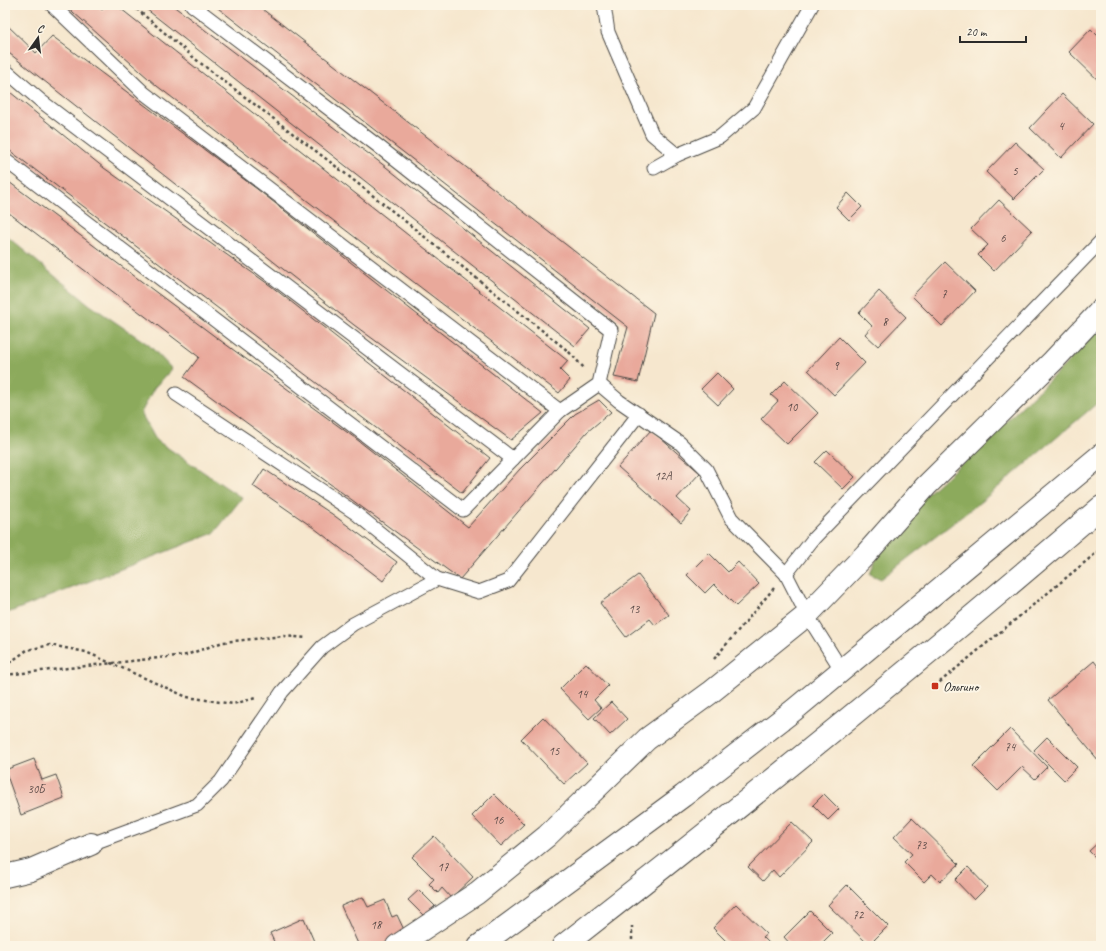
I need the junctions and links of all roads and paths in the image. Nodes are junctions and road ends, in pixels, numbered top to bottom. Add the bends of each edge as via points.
1 (52, 5) edge
2 (132, 5) edge
3 (192, 5) edge
4 (604, 5) edge
5 (812, 5) edge
6 (5, 70) edge
7 (677, 154) junction
8 (5, 160) edge
9 (654, 168) dead end
10 (1101, 241) edge
11 (1101, 310) edge
12 (599, 384) junction
13 (176, 394) dead end
14 (560, 410) junction
15 (639, 414) junction
16 (1101, 455) edge
17 (513, 459) junction
18 (1101, 507) edge
19 (1101, 549) edge
20 (786, 574) junction
21 (438, 579) junction
22 (807, 615) junction
23 (322, 647) junction
24 (714, 660) dead end
25 (113, 664) junction
26 (5, 666) edge
27 (841, 669) junction
28 (5, 674) edge
29 (935, 686) dead end
30 (282, 692) junction
31 (91, 844) joint
32 (5, 876) edge
33 (632, 926) dead end
34 (397, 946) edge
35 (479, 946) edge
36 (563, 946) edge
37 (632, 946) edge

1 - 14 lane via 144,93
2 - 12 path via 198,62 342,171 568,351
3 - 12 lane via 378,146 611,330
4 - 7 lane via 608,32 652,134
5 - 7 lane via 754,108 720,137
6 - 17 lane via 41,101
7 - 9 lane
8 - 17 lane via 463,510
10 - 20 lane via 814,538
11 - 22 main road via 926,486 866,554
12 - 14 lane
12 - 15 lane
13 - 21 lane via 354,512
14 - 17 lane
15 - 20 lane via 680,443 706,469 731,518
15 - 21 lane via 508,581 480,592
16 - 27 main road
18 - 36 main road via 915,663
19 - 29 path
20 - 22 lane
20 - 24 path
21 - 23 lane via 353,624
22 - 27 lane
22 - 34 main road via 710,693 647,739 551,833 506,870 477,893
23 - 25 path via 307,638 284,636 223,642 186,655
23 - 30 lane
25 - 26 path via 86,652 50,645 27,650
25 - 28 path
25 - 30 path via 187,697 233,704
27 - 35 main road via 794,710 683,796
30 - 31 lane via 221,781 197,805
31 - 32 main road via 31,870
33 - 37 path

